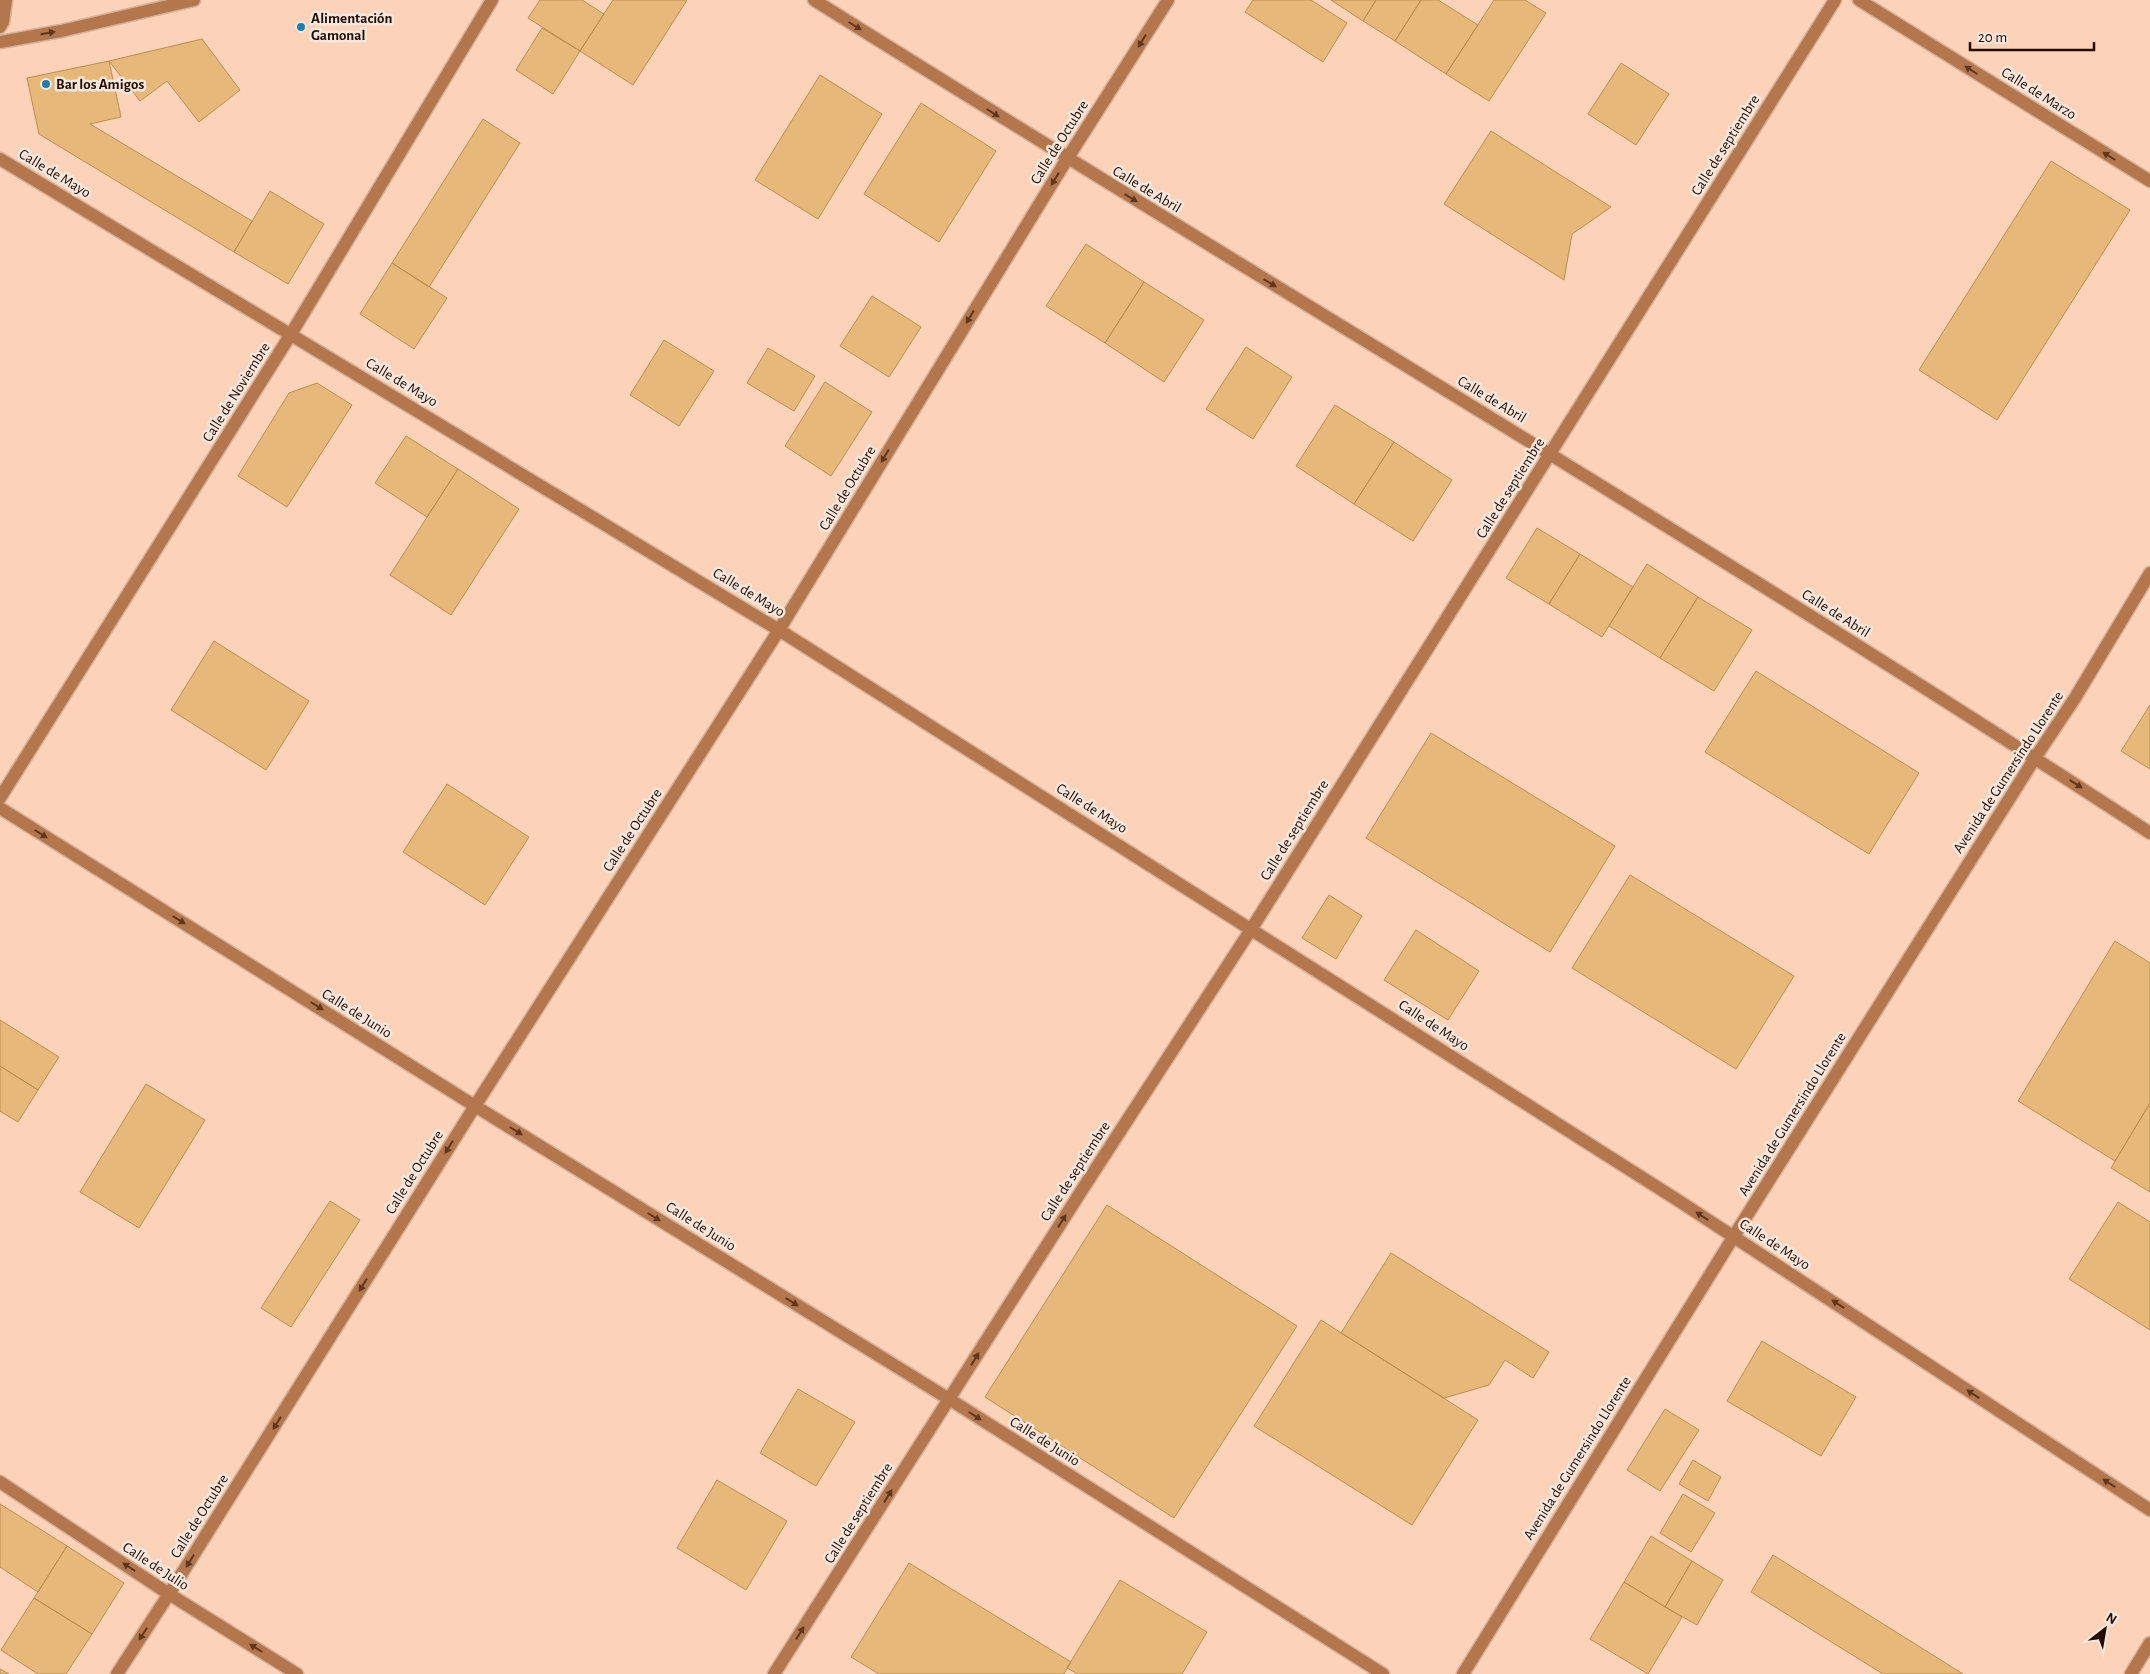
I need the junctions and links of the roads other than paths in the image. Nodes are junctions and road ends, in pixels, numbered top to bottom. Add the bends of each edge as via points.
1 (6, 0) edge
2 (194, 0) edge
3 (492, 0) edge
4 (814, 0) edge
5 (1168, 0) edge
6 (1835, 0) edge
7 (1859, 0) edge
8 (0, 27) edge
9 (0, 42) edge
10 (0, 159) edge
11 (1067, 159) junction
12 (2150, 182) edge
13 (291, 334) junction
14 (1551, 454) junction
15 (2150, 573) edge
16 (779, 630) junction
17 (2035, 758) junction
18 (0, 798) edge
19 (0, 808) edge
20 (2150, 833) edge
21 (1252, 928) junction
22 (475, 1106) junction
23 (1734, 1236) junction
24 (949, 1400) junction
25 (0, 1482) edge
26 (2150, 1510) edge
27 (170, 1594) junction
28 (2150, 1643) edge
29 (117, 1674) edge
30 (297, 1674) edge
31 (774, 1674) edge
32 (1383, 1674) edge
33 (1462, 1674) edge
34 (2131, 1674) edge

1 - 8 street
9 -> 2 street
3 - 13 street, Calle de Noviembre
4 -> 11 street, Calle de Abril
5 -> 11 street, Calle de Octubre
6 - 14 street, Calle de septiembre
12 -> 7 street, Calle de Marzo
10 - 13 street, Calle de Mayo
11 -> 14 street, Calle de Abril
11 -> 16 street, Calle de Octubre
13 - 16 street, Calle de Mayo
13 - 18 street, Calle de Noviembre
14 - 17 street, Calle de Abril
14 - 21 street, Calle de septiembre
15 - 17 street, Avenida de Gumersindo Llorente via 2076,698
16 - 21 street, Calle de Mayo
16 - 22 street, Calle de Octubre
17 -> 20 street, Calle de Abril
17 - 23 street, Avenida de Gumersindo Llorente
19 -> 22 street, Calle de Junio
23 -> 21 street, Calle de Mayo
24 -> 21 street, Calle de septiembre
22 -> 24 street, Calle de Junio
22 -> 27 street, Calle de Octubre
26 -> 23 street, Calle de Mayo
23 - 33 street, Avenida de Gumersindo Llorente
31 -> 24 street, Calle de septiembre
24 -> 32 street, Calle de Junio
27 -> 25 street, Calle de Julio
27 -> 29 street, Calle de Octubre
30 -> 27 street, Calle de Julio
28 - 34 street

